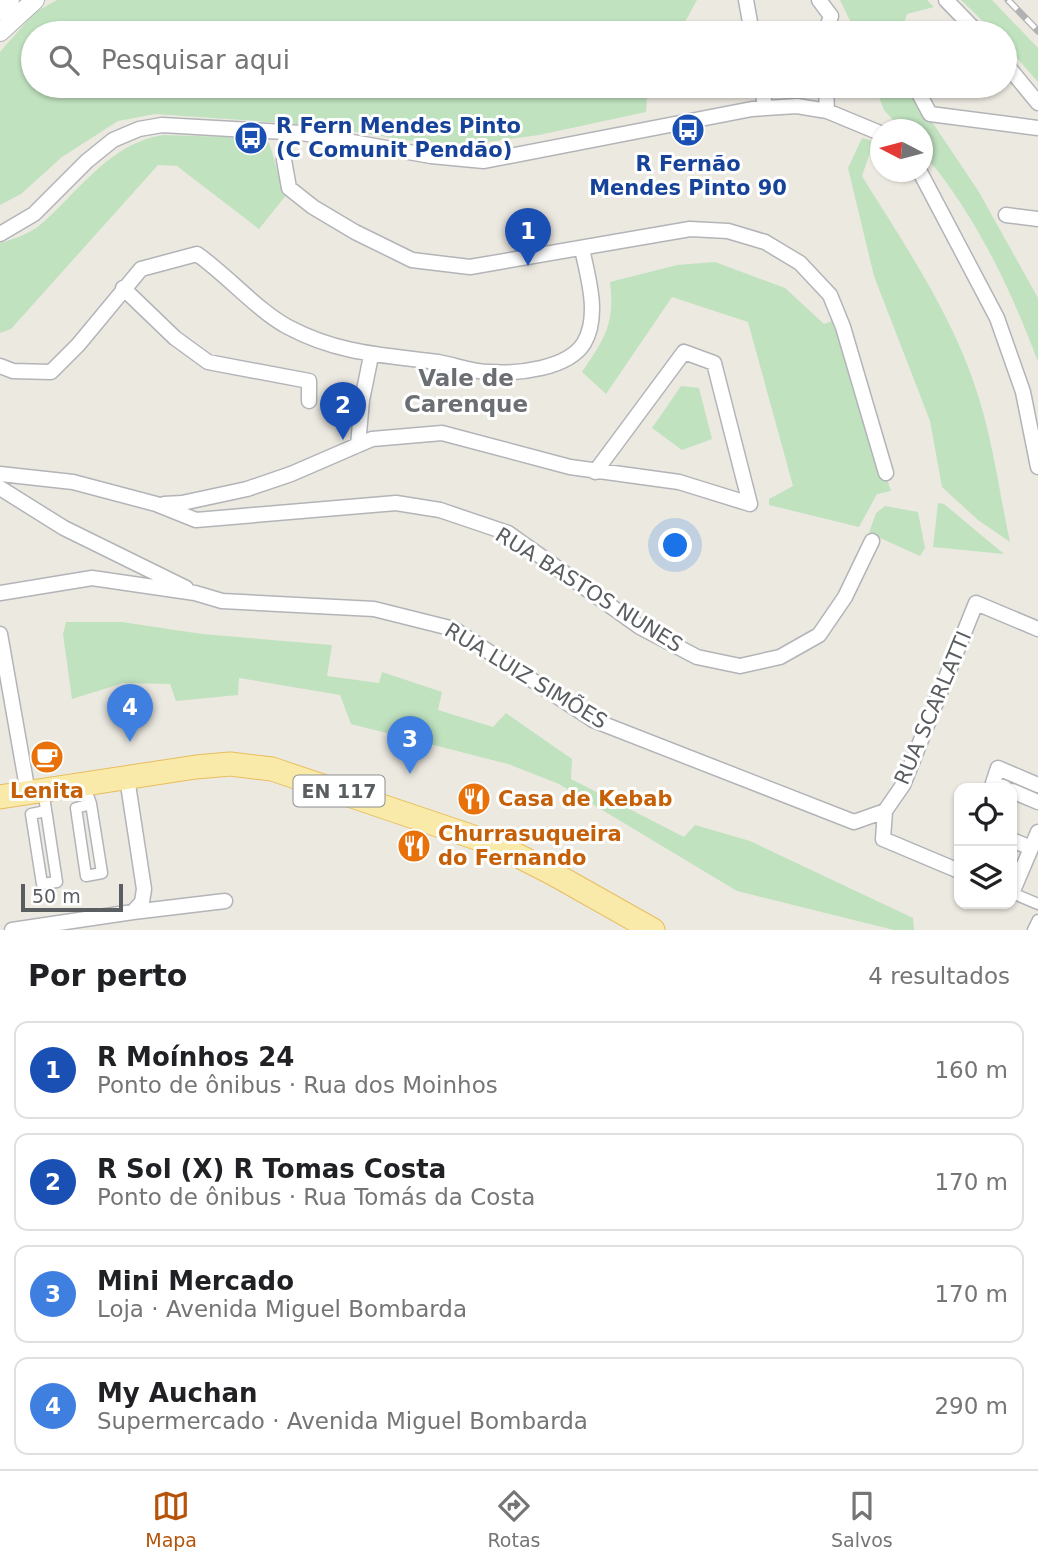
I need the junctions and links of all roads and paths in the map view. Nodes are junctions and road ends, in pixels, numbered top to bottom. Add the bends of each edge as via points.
1 (10, 0) edge
2 (35, 0) edge
3 (746, 0) edge
4 (819, 0) edge
5 (946, 0) edge
6 (0, 10) edge
7 (750, 21) edge
8 (829, 21) edge
9 (966, 21) edge
10 (0, 32) edge
11 (1017, 77) edge
12 (764, 98) edge
13 (827, 98) edge
14 (921, 98) edge
15 (1038, 103) edge
16 (765, 108) junction
17 (827, 111) junction
18 (1038, 128) edge
19 (870, 129) edge
20 (287, 133) junction
21 (925, 182) edge
22 (1006, 215) dead end
23 (1038, 219) edge
24 (0, 234) edge
25 (582, 249) junction
26 (123, 288) junction
27 (371, 356) junction
28 (0, 366) edge
29 (309, 401) dead end
30 (358, 445) junction
31 (1038, 467) edge
32 (595, 472) junction
33 (886, 473) dead end
34 (0, 474) edge
35 (0, 488) edge
36 (156, 504) junction
37 (872, 541) dead end
38 (0, 593) edge
39 (195, 593) junction
40 (1038, 629) edge
41 (0, 634) edge
42 (127, 778) junction
43 (993, 783) edge
44 (1038, 785) edge
45 (1017, 793) edge
46 (87, 794) junction
47 (0, 797) edge
48 (39, 798) junction
49 (1038, 802) edge
50 (885, 811) junction
51 (1038, 832) edge
52 (1017, 842) edge
53 (1031, 848) junction
54 (954, 869) edge
55 (1017, 881) edge
56 (1017, 895) edge
57 (225, 901) dead end
58 (1038, 904) edge
59 (133, 912) junction
60 (1038, 920) edge
61 (12, 930) edge
62 (653, 930) edge
63 (1032, 930) edge

1 - 6 street
2 - 10 street
3 - 7 street
4 - 8 street via 831,16
5 - 9 street
11 - 15 street
12 - 16 street
13 - 17 street
14 - 18 street via 930,114
16 - 17 street via 797,106
16 - 20 street via 484,161
17 - 19 street
20 - 24 street via 170,125 130,132 100,150 25,221
20 - 25 street via 284,160 289,188 355,232 412,260 470,267
21 - 31 street via 1012,355
22 - 23 street
25 - 27 street via 591,313 583,344 564,360 530,370 489,373 438,362
25 - 33 street via 690,229 715,230 765,242 800,263 830,295
26 - 27 street via 141,269 197,254 286,327
26 - 28 street via 51,372
26 - 29 street via 175,338 208,362 309,381
27 - 30 street
30 - 32 street via 372,439 442,433
30 - 36 street via 247,489
32 - 32 street via 679,482 750,503 714,363 684,352
34 - 36 street, RUA BASTOS NUNES via 73,482
35 - 39 street via 64,528
36 - 37 street, RUA BASTOS NUNES via 196,520 396,503 440,510 508,534 640,627 696,657 740,666 780,657 819,635 845,597
38 - 39 street, RUA LUIZ SIMÕES via 92,578
39 - 50 street, RUA LUIZ SIMÕES via 222,601 374,608 454,629 593,720 853,822
40 - 50 street, RUA SCARLATTI via 976,603 903,785
41 - 48 street
42 - 46 main road, EN 117
42 - 59 street via 144,889 142,902
42 - 62 main road, EN 117 via 230,764 272,769 497,845
43 - 44 street via 999,768
45 - 49 street
46 - 46 street via 76,808 86,876 102,873
46 - 48 main road, EN 117
47 - 48 main road, EN 117
48 - 48 street via 32,814 42,884 57,882
50 - 54 street via 883,839
51 - 53 street
52 - 53 street
53 - 55 street
56 - 58 street
57 - 59 street
59 - 61 street
60 - 63 street

